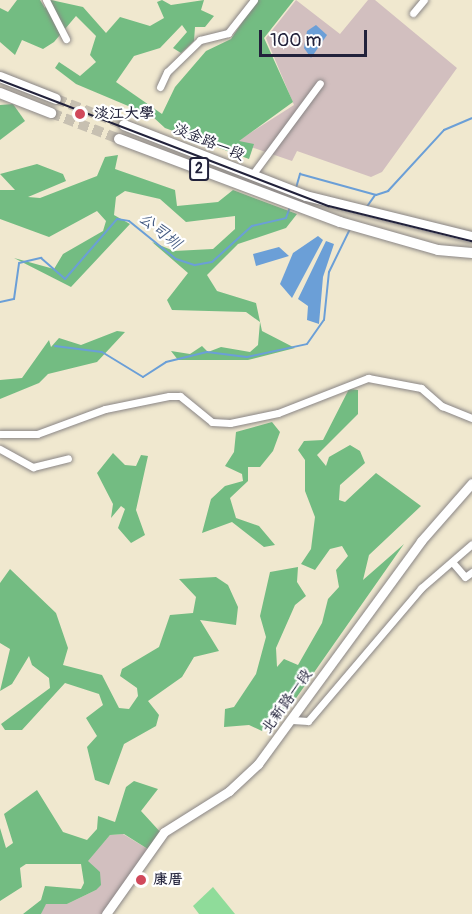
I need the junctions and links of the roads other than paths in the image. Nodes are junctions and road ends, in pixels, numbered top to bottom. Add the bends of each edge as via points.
1 (46, 0) edge
2 (254, 0) edge
3 (424, 0) edge
4 (413, 13) dead end
5 (66, 39) dead end
6 (0, 77) edge
7 (320, 83) dead end
8 (160, 87) dead end
9 (0, 93) edge
10 (56, 99) tunnel mouth
11 (51, 113) tunnel mouth
12 (124, 125) tunnel mouth
13 (119, 139) tunnel mouth
14 (252, 175) junction
15 (472, 237) edge
16 (472, 253) edge
17 (472, 418) edge
18 (0, 434) edge
19 (0, 449) edge
20 (68, 458) dead end
21 (472, 483) edge
22 (472, 544) edge
23 (453, 563) junction
24 (472, 572) edge
25 (292, 720) junction
26 (106, 914) edge

1 - 5 street
2 - 8 street via 228,33 200,40 167,72
3 - 4 street
6 - 10 main road
7 - 14 street
9 - 11 main road
12 - 14 main road, 淡金路一段 / 2
13 - 16 main road, 淡金路一段 / 2 via 340,222 438,250
14 - 15 main road, 淡金路一段 / 2 via 381,219
17 - 18 street via 441,406 421,388 368,378 278,413 230,423 212,422 180,396 169,396 105,409 37,434
19 - 20 street via 33,467
21 - 25 main road, 北新路一段 via 421,541
22 - 23 street
23 - 24 street via 465,577
23 - 25 street via 421,588 308,721
25 - 26 main road, 北新路一段 via 243,780 164,832

